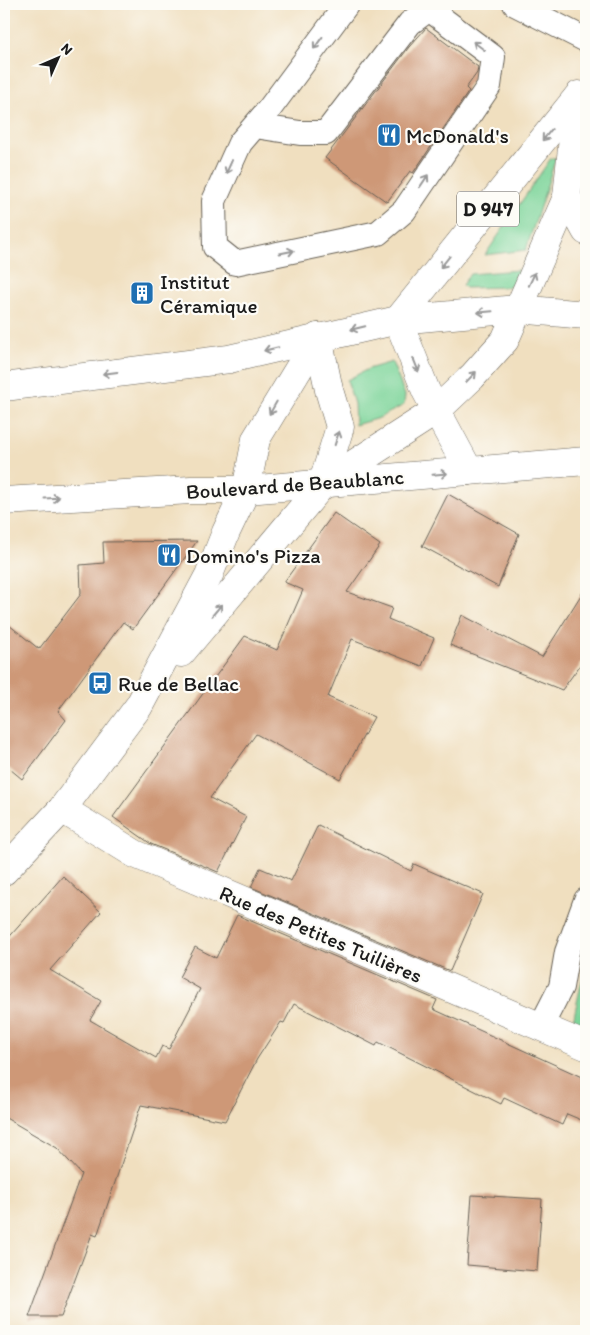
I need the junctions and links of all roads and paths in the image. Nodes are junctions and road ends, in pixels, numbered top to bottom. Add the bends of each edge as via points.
1 (347, 4) edge
2 (515, 4) edge
3 (586, 40) edge
4 (583, 96) edge
5 (255, 126) junction
6 (567, 196) junction
7 (586, 231) edge
8 (518, 309) junction
9 (586, 315) edge
10 (398, 320) junction
11 (318, 337) junction
12 (4, 387) edge
13 (436, 411) junction
14 (586, 461) edge
15 (469, 471) junction
16 (322, 484) junction
17 (246, 490) junction
18 (4, 501) edge
19 (152, 683) junction
20 (62, 809) junction
21 (4, 871) edge
22 (586, 900) edge
23 (540, 1028) junction
24 (586, 1046) edge

1 -> 5 lane
2 - 3 lane
4 - 6 main road
4 -> 10 main road, D 947
5 -> 5 lane via 240,143 214,201 215,247 235,263 378,233 404,211 489,86 493,57 429,9 410,23 326,133 300,133
6 - 7 main road
8 -> 6 main road
8 - 9 main road
8 -> 10 main road
13 -> 8 main road via 505,340
10 -> 11 main road
10 -> 13 main road
11 -> 12 main road via 229,358
16 -> 11 main road via 340,427
11 -> 17 main road via 256,439
13 - 15 main road
13 - 16 main road
14 - 15 main road, Boulevard de Beaublanc
16 -> 15 main road, Boulevard de Beaublanc
16 - 17 main road, Boulevard de Beaublanc
19 -> 16 main road
18 -> 17 main road, Boulevard de Beaublanc via 190,490
17 - 19 main road via 209,575
19 - 20 main road via 139,706
20 - 21 main road
20 - 23 main road, Rue des Petites Tuilières via 134,854
22 - 23 lane via 567,952 561,987
23 - 24 main road, Rue des Petites Tuilières

